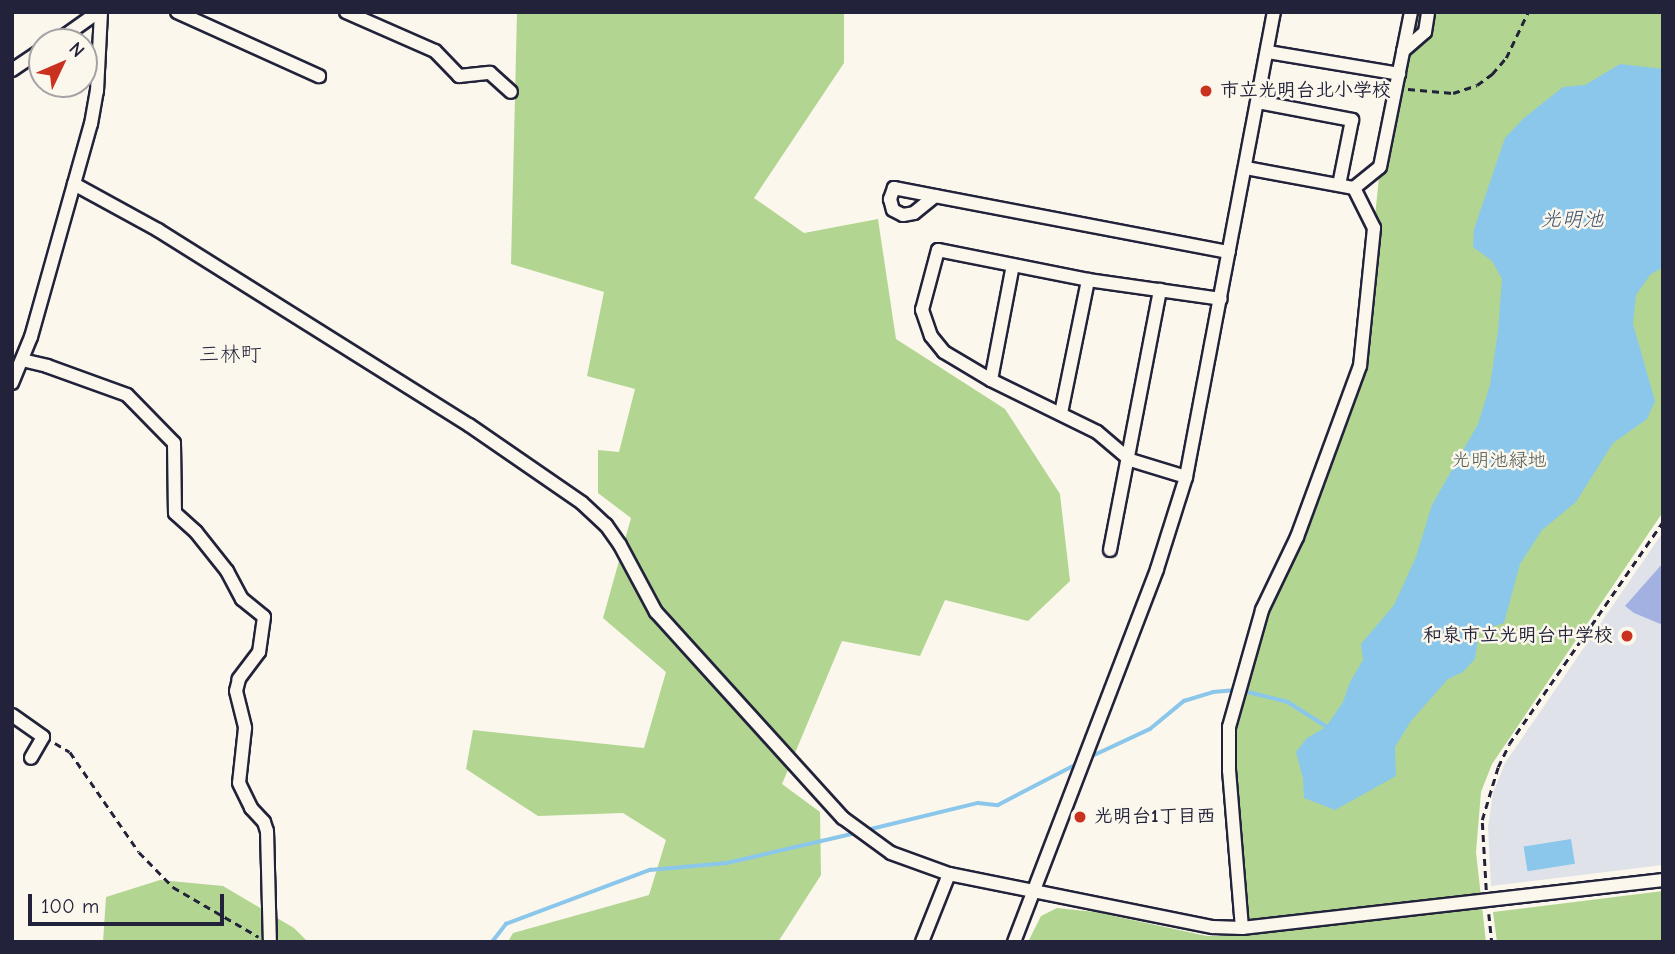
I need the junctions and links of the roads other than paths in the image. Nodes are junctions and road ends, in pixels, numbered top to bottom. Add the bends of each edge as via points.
1 (99, 12) edge
2 (177, 12) edge
3 (346, 12) edge
4 (1274, 12) edge
5 (1410, 12) edge
6 (1428, 12) edge
7 (82, 28) edge
8 (1404, 51) junction
9 (1268, 52) junction
10 (28, 59) edge
11 (98, 66) edge
12 (12, 70) edge
13 (1399, 74) junction
14 (319, 76) dead end
15 (511, 92) dead end
16 (95, 98) edge
17 (1258, 102) junction
18 (1246, 168) junction
19 (74, 184) junction
20 (1339, 185) junction
21 (1354, 188) junction
22 (935, 196) dead end
23 (1229, 252) junction
24 (1013, 265) junction
25 (1088, 280) junction
26 (1160, 290) junction
27 (1221, 299) junction
28 (22, 360) junction
29 (991, 380) junction
30 (12, 383) edge
31 (1061, 413) junction
32 (1129, 460) junction
33 (1186, 477) junction
34 (1110, 550) dead end
35 (12, 715) edge
36 (31, 758) dead end
37 (949, 874) junction
38 (1663, 880) edge
39 (1031, 891) junction
40 (1242, 928) junction
41 (269, 942) edge
42 (922, 942) edge
43 (1014, 942) edge

1 - 7 street
1 - 11 street
2 - 14 street
3 - 15 street via 435,51 459,76 489,73
4 - 9 street
5 - 8 street
6 - 8 street via 1425,32
8 - 13 street
9 - 13 street
9 - 17 street
10 - 12 street
13 - 21 street via 1380,167
16 - 19 street
17 - 18 street
17 - 20 street via 1352,120
18 - 20 street
18 - 23 street
19 - 28 street
19 - 37 street via 159,230 582,503 620,545 656,612 843,818 891,853
20 - 21 street
21 - 40 street via 1374,228 1360,366 1297,537 1262,610 1230,727
22 - 23 street
23 - 27 street
24 - 25 street
24 - 29 street
24 - 29 street via 938,250 922,310 931,335 944,352
25 - 26 street
25 - 31 street
26 - 27 street
26 - 32 street
27 - 33 street
28 - 30 street
28 - 41 street via 127,395 174,443 175,513 196,532 242,599 264,617 259,652 239,679 236,691 244,728 239,783 267,831
29 - 31 street
31 - 32 street via 1097,432
32 - 33 street
32 - 34 street
33 - 39 street via 1157,569
35 - 36 street via 43,737
37 - 39 street
37 - 42 street
38 - 40 street
39 - 40 street via 1213,927
39 - 43 street

